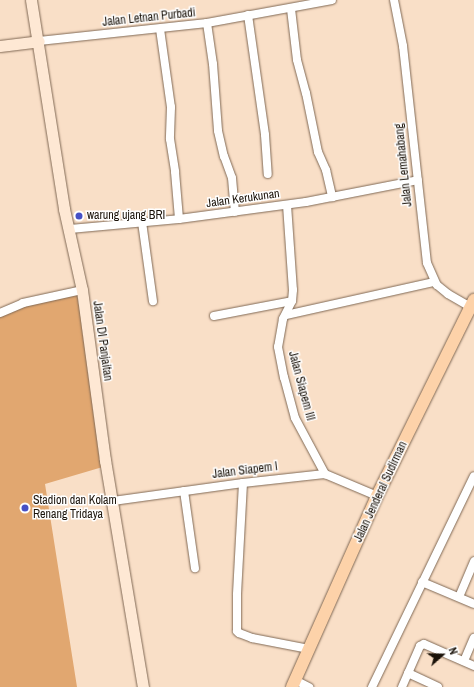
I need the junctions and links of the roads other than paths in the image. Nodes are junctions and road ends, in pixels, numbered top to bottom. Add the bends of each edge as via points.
1 (31, 0) edge
2 (34, 0) edge
3 (332, 0) edge
4 (394, 0) edge
5 (291, 9) junction
6 (248, 15) junction
7 (207, 23) junction
8 (160, 29) junction
9 (39, 41) junction
10 (0, 46) edge
11 (268, 174) dead end
12 (418, 180) junction
13 (332, 197) junction
14 (287, 205) junction
15 (235, 212) junction
16 (179, 219) junction
17 (142, 222) junction
18 (70, 229) junction
19 (434, 282) junction
20 (82, 290) junction
21 (153, 301) dead end
22 (292, 301) junction
23 (473, 305) edge
24 (0, 313) edge
25 (286, 315) junction
26 (214, 316) dead end
27 (325, 474) junction
28 (473, 480) edge
29 (243, 483) junction
30 (184, 491) junction
31 (377, 496) junction
32 (113, 501) junction
33 (474, 561) edge
34 (195, 568) dead end
35 (422, 582) junction
36 (459, 597) junction
37 (474, 604) edge
38 (474, 638) edge
39 (309, 649) junction
40 (464, 661) junction
41 (474, 666) edge
42 (408, 673) junction
43 (293, 684) edge
44 (143, 687) edge
45 (309, 687) edge
46 (372, 687) edge
47 (402, 687) edge
48 (438, 687) edge

1 - 2 street
1 - 9 street, Jalan DI Panjaitan
3 - 5 street, Jalan Letnan Purbadi
4 - 12 street, Jalan Lemahabang via 403,46
5 - 6 street, Jalan Letnan Purbadi
5 - 13 street via 297,60 318,152 326,170
6 - 7 street, Jalan Letnan Purbadi
6 - 11 street
7 - 8 street, Jalan Letnan Purbadi
7 - 15 street via 218,131 232,178
8 - 9 street, Jalan Letnan Purbadi
8 - 16 street via 171,107 170,139 176,172
9 - 10 street
9 - 18 street, Jalan DI Panjaitan via 64,209
12 - 13 street, Jalan Kerukunan
12 - 19 street, Jalan Lemahabang via 428,263
13 - 14 street, Jalan Kerukunan
14 - 15 street, Jalan Kerukunan
14 - 22 street, Jalan Siapem III via 293,281
15 - 16 street, Jalan Kerukunan
16 - 17 street, Jalan Kerukunan
17 - 18 street, Jalan Kerukunan
17 - 21 street
18 - 20 street, Jalan DI Panjaitan
19 - 23 street via 443,291
19 - 25 street
20 - 24 street via 23,303
20 - 32 street, Jalan DI Panjaitan
22 - 25 street, Jalan Siapem III
22 - 26 street
23 - 31 main road, Jalan Jenderal Sudirman
25 - 27 street, Jalan Siapem III via 278,342 284,377 295,418
27 - 29 street, Jalan Siapem I
27 - 31 street, Jalan Siapem I
28 - 35 street
29 - 30 street, Jalan Siapem I
29 - 39 street via 237,631 258,640
30 - 32 street, Jalan Siapem I
30 - 34 street
31 - 39 main road, Jalan Jenderal Sudirman
32 - 44 street, Jalan DI Panjaitan
33 - 36 street
35 - 36 street
35 - 46 street
36 - 37 street
38 - 40 street
39 - 43 main road, Jalan Jenderal Sudirman
40 - 41 street
40 - 42 street via 424,644 420,646
42 - 47 street
42 - 48 street
43 - 45 street

